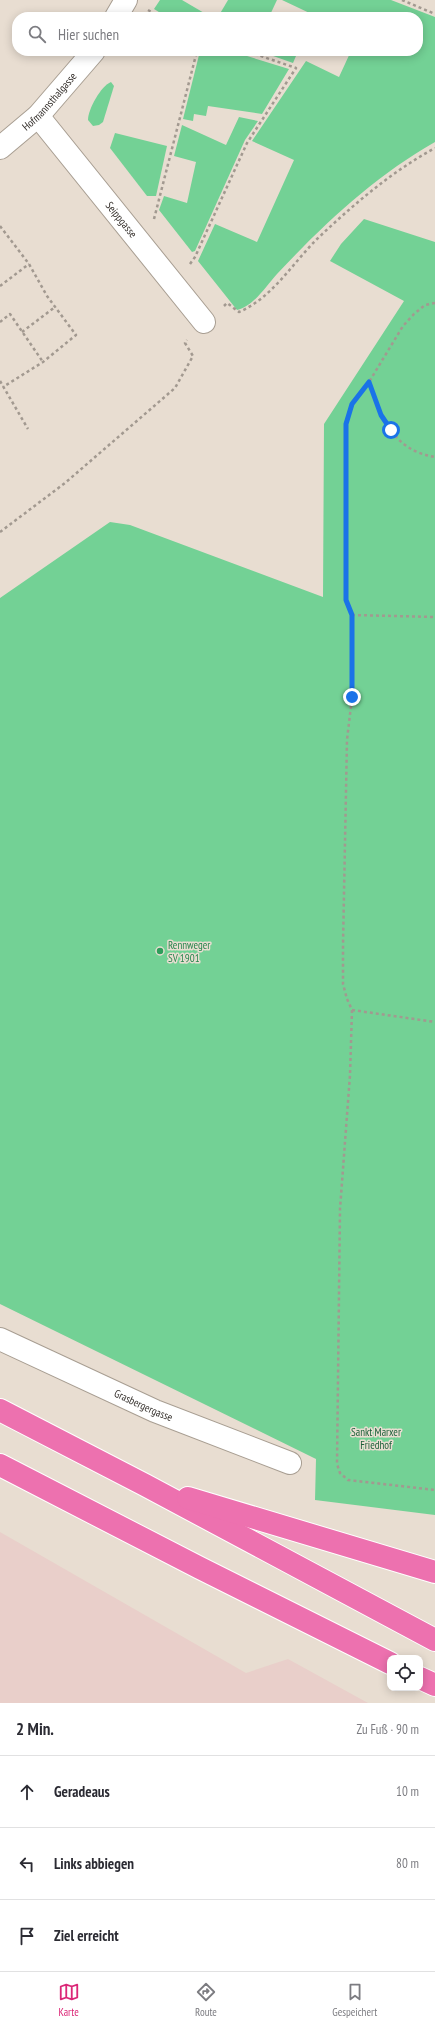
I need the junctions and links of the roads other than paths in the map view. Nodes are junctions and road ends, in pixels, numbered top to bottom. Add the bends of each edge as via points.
1 (126, 0) edge
2 (119, 12) edge
3 (90, 56) edge
4 (38, 116) junction
5 (0, 148) edge
6 (204, 322) road end
7 (0, 1338) edge
8 (0, 1410) edge
9 (290, 1463) dead end
10 (0, 1465) edge
11 (145, 1486) junction
12 (435, 1572) edge
13 (435, 1640) edge
14 (387, 1662) edge

1 - 2 street
3 - 4 street, Hofmannsthalgasse
4 - 5 street, Hofmannsthalgasse
4 - 6 street, Seippgasse
7 - 9 street, Grasbergergasse via 156,1411
8 - 11 highway
10 - 14 highway
11 - 12 highway
11 - 13 highway

